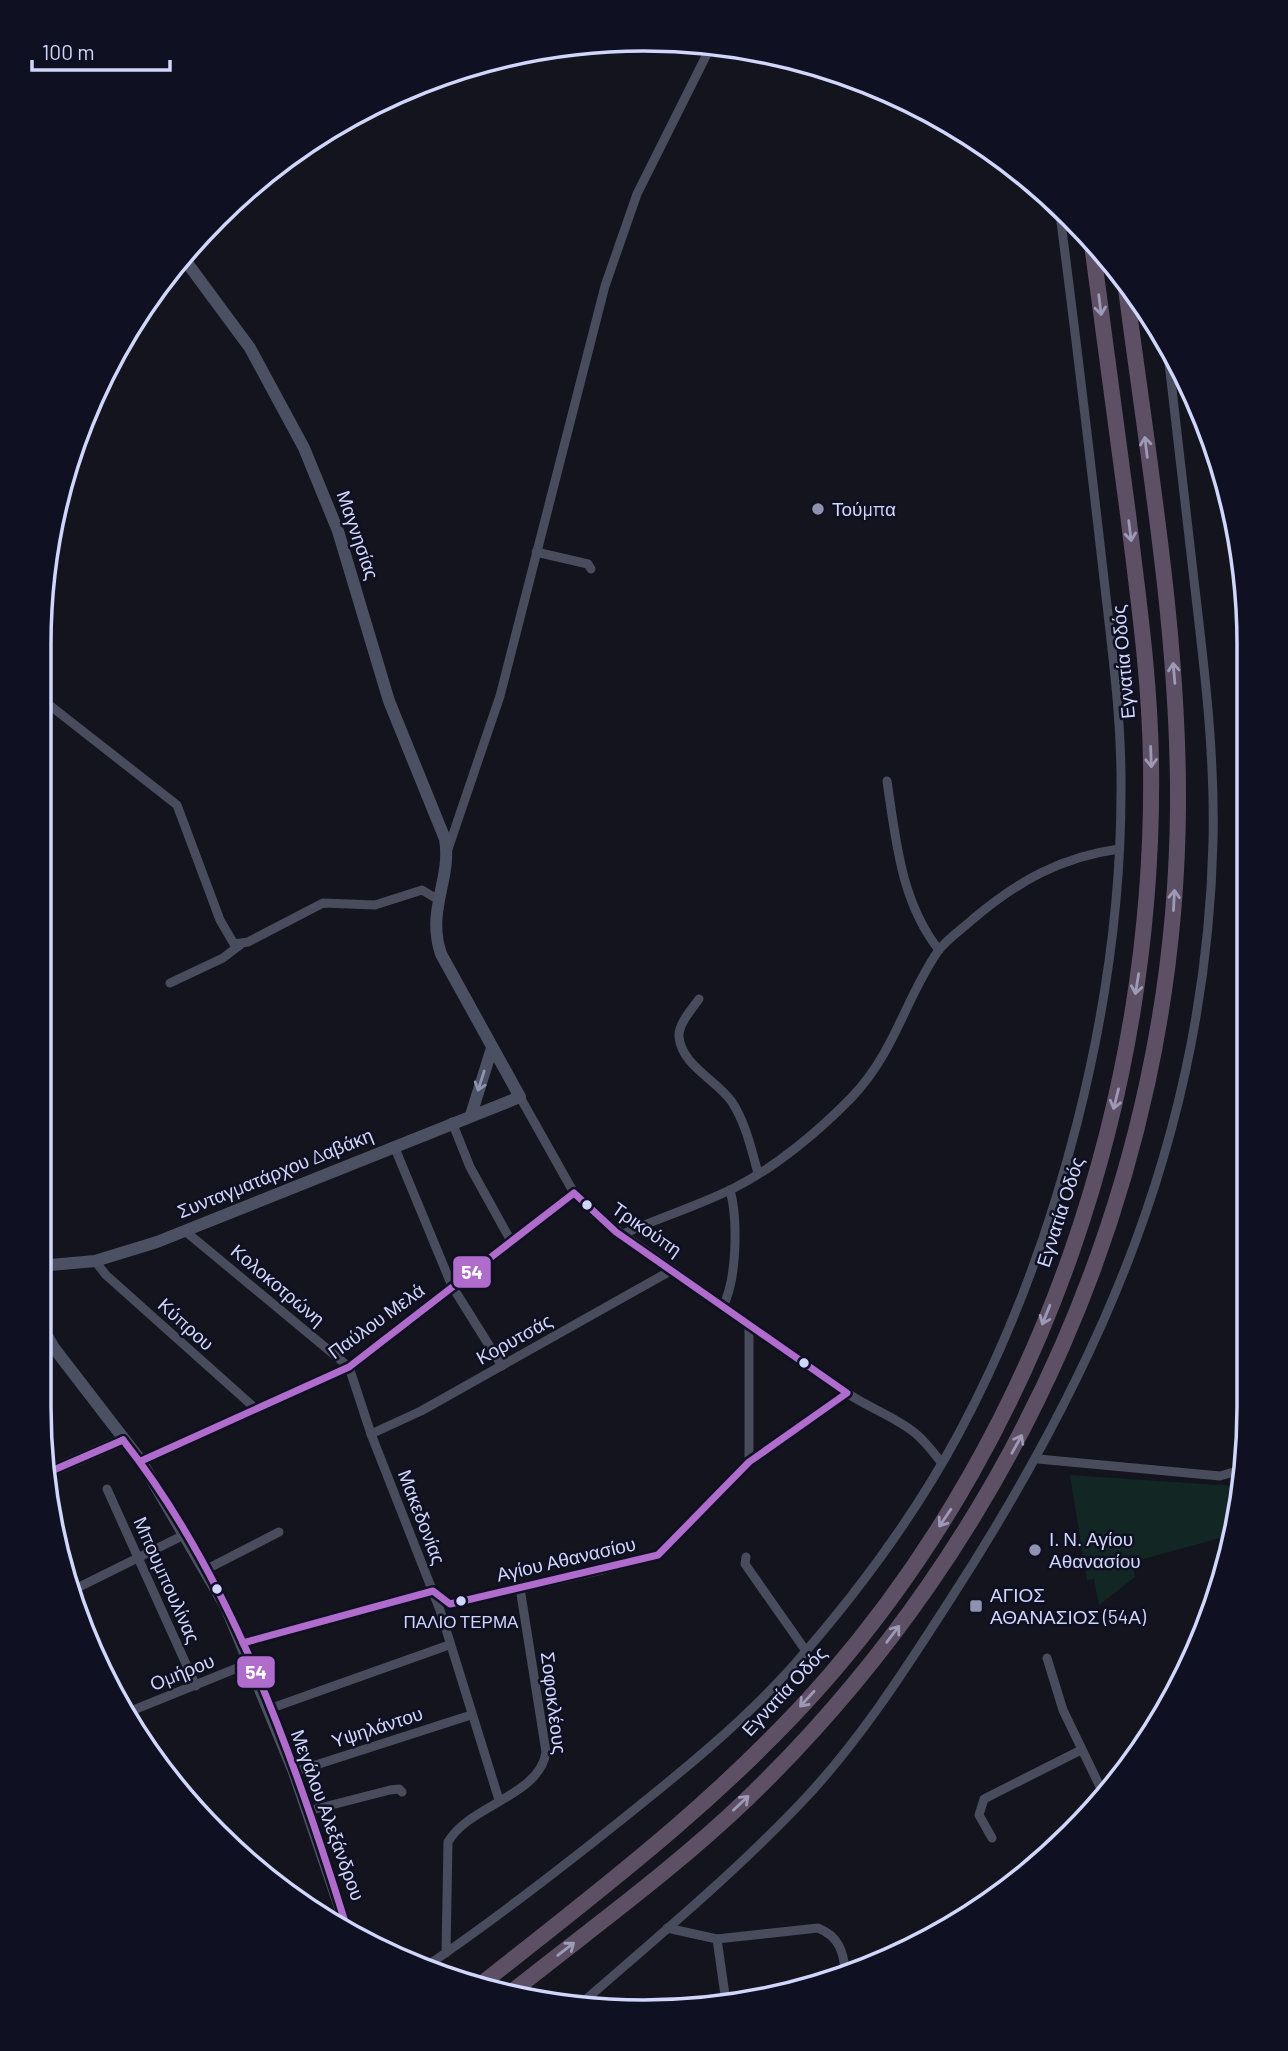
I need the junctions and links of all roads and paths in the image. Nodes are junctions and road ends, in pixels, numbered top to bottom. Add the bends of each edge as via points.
1 (707, 54) edge
2 (1061, 223) edge
3 (1094, 257) edge
4 (188, 265) edge
5 (1127, 301) edge
6 (1170, 370) edge
7 (536, 552) junction
8 (592, 569) dead end
9 (51, 706) edge
10 (887, 781) dead end
11 (1119, 849) junction
12 (447, 851) junction
13 (437, 899) junction
14 (240, 945) junction
15 (939, 950) junction
16 (170, 983) dead end
17 (699, 999) dead end
18 (492, 1048) junction
19 (520, 1097) junction
20 (471, 1115) junction
21 (453, 1122) junction
22 (394, 1146) junction
23 (758, 1173) junction
24 (730, 1190) junction
25 (573, 1193) junction
26 (185, 1230) junction
27 (621, 1235) junction
28 (511, 1241) junction
29 (95, 1261) junction
30 (51, 1265) edge
31 (672, 1270) junction
32 (452, 1286) junction
33 (723, 1306) junction
34 (748, 1323) junction
35 (51, 1343) edge
36 (54, 1348) junction
37 (51, 1349) edge
38 (502, 1366) junction
39 (349, 1367) junction
40 (847, 1393) junction
41 (257, 1410) junction
42 (371, 1434) junction
43 (123, 1440) junction
44 (1038, 1459) junction
45 (141, 1461) junction
46 (749, 1462) junction
47 (942, 1462) junction
48 (54, 1470) edge
49 (1233, 1472) edge
50 (107, 1489) dead end
51 (279, 1532) dead end
52 (186, 1534) junction
53 (746, 1557) dead end
54 (138, 1558) junction
55 (207, 1569) junction
56 (79, 1587) edge
57 (520, 1588) junction
58 (433, 1591) junction
59 (450, 1604) junction
60 (440, 1610) junction
61 (243, 1643) junction
62 (449, 1645) junction
63 (806, 1651) junction
64 (1047, 1658) dead end
65 (252, 1662) junction
66 (196, 1686) junction
67 (269, 1709) junction
68 (134, 1710) edge
69 (471, 1715) junction
70 (1081, 1750) junction
71 (294, 1772) junction
72 (1100, 1786) edge
73 (402, 1792) dead end
74 (499, 1800) junction
75 (308, 1811) junction
76 (992, 1838) dead end
77 (344, 1919) edge
78 (667, 1928) junction
79 (717, 1939) junction
80 (446, 1953) junction
81 (433, 1961) edge
82 (844, 1965) edge
83 (487, 1979) edge
84 (518, 1987) edge
85 (725, 1994) edge
86 (588, 1997) edge

1 - 7 street via 625,225
2 - 11 street via 1114,671 1121,790
3 -> 83 highway, Εγνατία Οδός via 1145,656 1151,804 1147,906 1130,1032 1117,1096 1070,1256 999,1423 955,1503 831,1674 666,1838
4 - 12 street, Μαγνησίας via 250,348 304,448 338,531 389,701
84 -> 5 highway via 683,1857 748,1798 874,1659 931,1584 1021,1438 1095,1266 1130,1154 1157,1041 1171,943 1177,847 1178,745 1172,652
6 - 44 street via 1208,703 1213,840 1205,949 1186,1071 1146,1212 1092,1351
7 - 8 street via 588,564
7 - 12 street via 500,696
9 - 14 street via 177,805 220,920 230,942
10 - 15 street via 912,907
11 - 15 street via 1045,869 1001,895
11 - 47 street via 1114,920 1098,1016 1076,1124 1046,1229 993,1361
12 - 13 street, Τρικούπη
13 - 14 street via 422,890 375,905 330,901
13 - 18 street, Τρικούπη via 434,926 440,954
14 - 16 street
15 - 23 street via 869,1077 834,1114
17 - 23 street via 680,1028 682,1045 691,1063 721,1088 738,1112
18 - 19 street, Τρικούπη
18 -> 20 street
19 - 20 street, Συνταγματάρχου Δαβάκη
19 - 25 street, Τρικούπη
20 - 21 street, Συνταγματάρχου Δαβάκη
21 - 22 street, Συνταγματάρχου Δαβάκη
21 - 28 street via 470,1167
22 - 26 street, Συνταγματάρχου Δαβάκη
22 - 32 street
23 - 24 street
24 - 27 street
24 - 33 street via 732,1279
25 - 27 street, Τρικούπη
25 - 28 street, Παύλου Μελά
26 - 29 street, Συνταγματάρχου Δαβάκη
26 - 39 street, Κολοκοτρώνη
27 - 31 street, Τρικούπη
28 - 32 street, Παύλου Μελά
29 - 30 street, Συνταγματάρχου Δαβάκη
29 - 41 street, Κύπρου
31 - 33 street, Τρικούπη
31 - 38 street, Κορυτσάς
32 - 38 street
32 - 39 street, Παύλου Μελά
33 - 34 street, Τρικούπη
34 - 40 street, Τρικούπη
34 - 46 street
35 - 36 street, Μεγάλου Αλεξάνδρου
36 - 37 street
36 - 43 street, Μεγάλου Αλεξάνδρου
38 - 42 street, Κορυτσάς
39 - 41 street, Παύλου Μελά
39 - 42 street, Μακεδονίας
40 - 46 street, Αγίου Αθανασίου
40 - 47 street, Τρικούπη via 917,1434
41 - 45 street, Παύλου Μελά
42 - 58 street, Μακεδονίας
43 - 45 street, Μεγάλου Αλεξάνδρου
43 - 48 street
44 - 49 street via 1220,1476
44 - 78 street via 928,1635 854,1741 798,1806
45 - 52 street, Μεγάλου Αλεξάνδρου
46 - 57 street, Αγίου Αθανασίου via 658,1555
47 - 63 street via 893,1539
50 - 54 street, Μπουμπουλίνας
51 - 55 street
52 - 54 street
52 - 55 street, Μεγάλου Αλεξάνδρου
53 - 63 street via 752,1575
54 - 56 street
54 - 66 street, Μπουμπουλίνας
55 - 61 street, Μεγάλου Αλεξάνδρου
57 - 59 street, Αγίου Αθανασίου
57 - 74 street, Σοφοκλέους via 546,1752 540,1772
58 - 59 street
58 - 60 street, Μακεδονίας
58 - 61 street
59 - 60 street, Αγίου Αθανασίου
60 - 62 street, Μακεδονίας
61 - 65 street, Μεγάλου Αλεξάνδρου
62 - 67 street
62 - 69 street, Μακεδονίας
63 - 80 street via 687,1768
64 - 70 street
65 - 66 street, Ομήρου
65 - 67 street, Μεγάλου Αλεξάνδρου
66 - 68 street, Ομήρου
67 - 71 street, Μεγάλου Αλεξάνδρου
69 - 71 street, Υψηλάντου
69 - 74 street, Μακεδονίας
70 - 72 street
70 - 76 street via 984,1799 979,1815
71 - 75 street, Μεγάλου Αλεξάνδρου
73 - 75 street via 390,1790
74 - 80 street, Σοφοκλέους via 448,1842
75 - 77 street, Μεγάλου Αλεξάνδρου
78 - 79 street
78 - 86 street
79 - 82 street via 818,1928 836,1941
79 - 85 street
80 - 81 street

